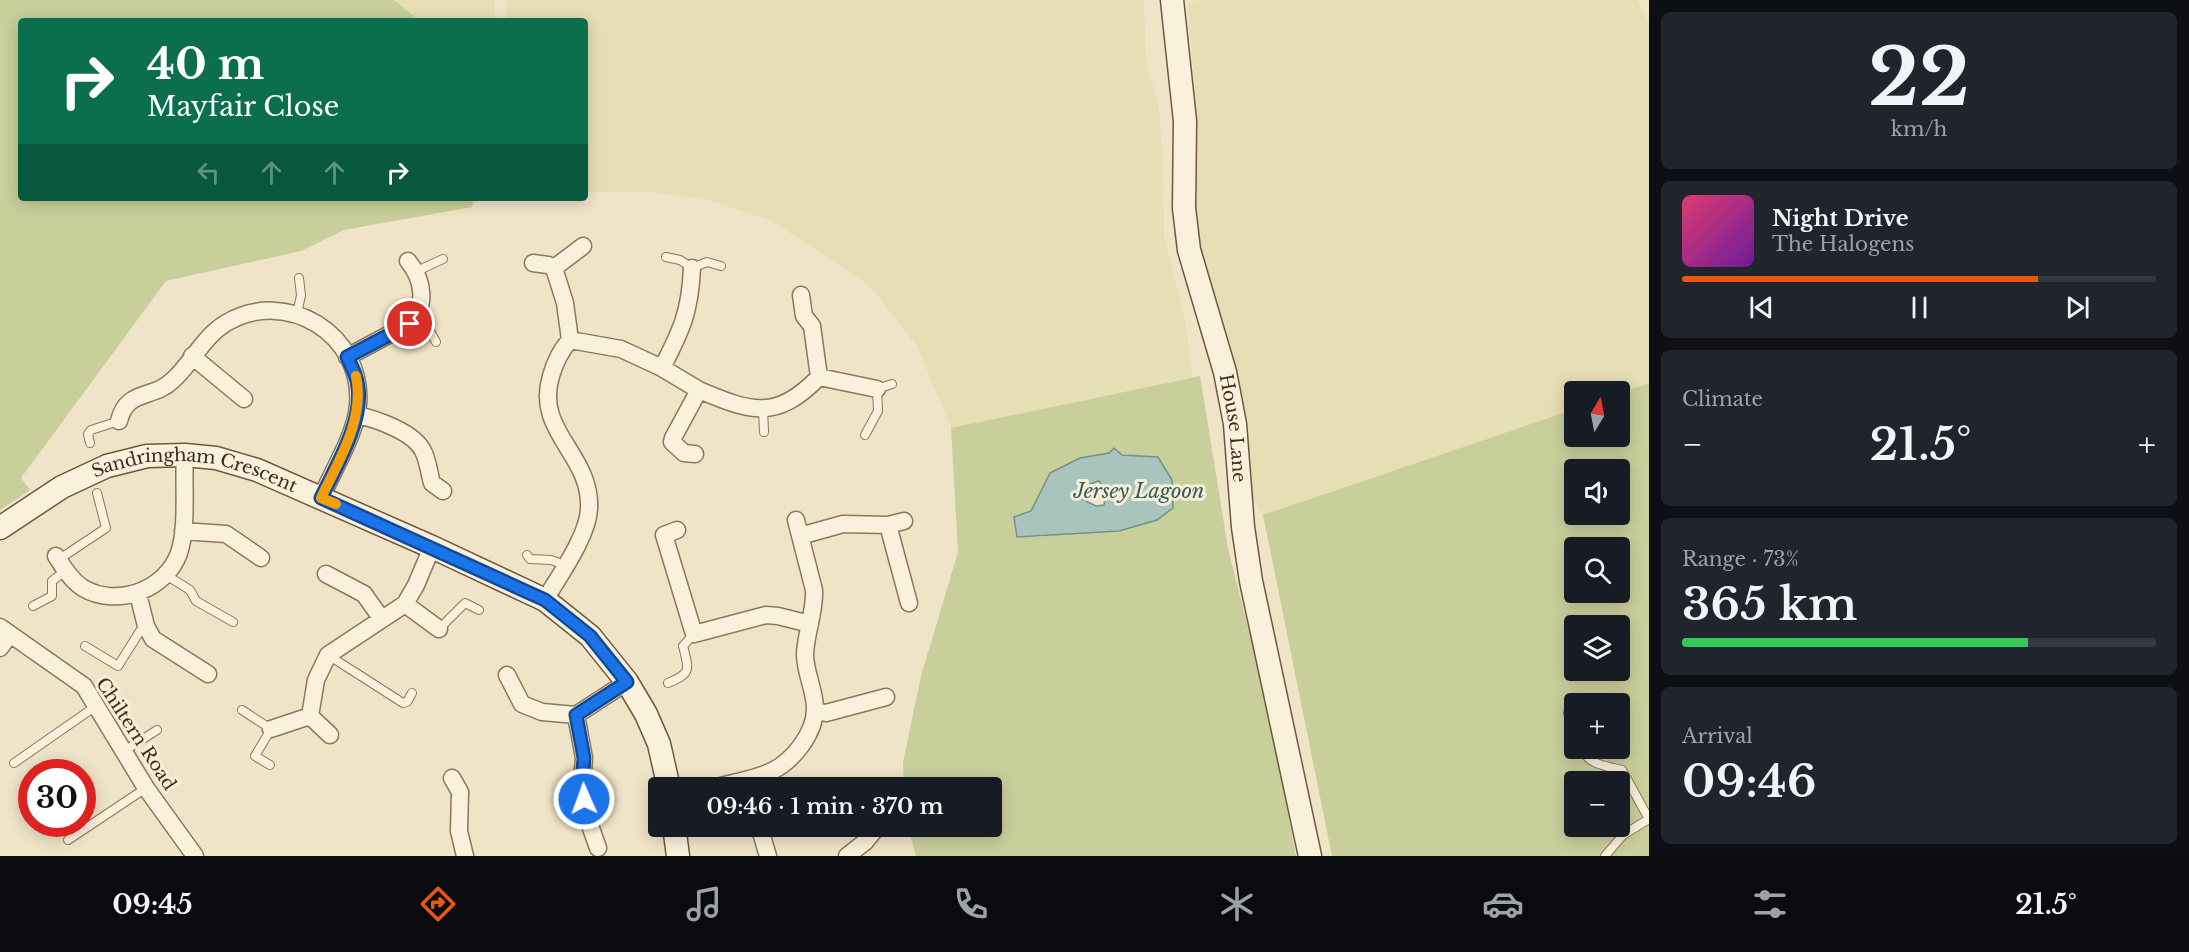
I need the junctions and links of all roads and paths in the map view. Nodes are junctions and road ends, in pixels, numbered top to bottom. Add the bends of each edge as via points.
1 (1172, 0) edge
2 (583, 246) dead end
3 (666, 257) dead end
4 (443, 259) dead end
5 (533, 263) dead end
6 (412, 266) joint
7 (721, 266) dead end
8 (554, 268) junction
9 (692, 268) junction
10 (299, 278) dead end
11 (801, 295) dead end
12 (297, 314) junction
13 (416, 318) junction
14 (570, 340) junction
15 (436, 342) dead end
16 (192, 356) junction
17 (347, 357) junction
18 (662, 368) junction
19 (819, 377) junction
20 (884, 387) joint
21 (699, 390) junction
22 (244, 399) dead end
23 (763, 409) junction
24 (357, 415) junction
25 (118, 421) joint
26 (764, 432) dead end
27 (865, 435) dead end
28 (90, 443) dead end
29 (695, 454) dead end
30 (185, 455) junction
31 (443, 491) dead end
32 (97, 493) dead end
33 (321, 498) junction
34 (0, 528) edge
35 (677, 530) dead end
36 (183, 531) junction
37 (432, 547) junction
38 (527, 555) dead end
39 (261, 558) dead end
40 (60, 562) junction
41 (565, 565) junction
42 (326, 574) dead end
43 (166, 575) junction
44 (138, 594) junction
45 (545, 600) junction
46 (909, 603) dead end
47 (405, 604) junction
48 (33, 606) dead end
49 (479, 610) dead end
50 (381, 618) junction
51 (233, 622) dead end
52 (810, 624) junction
53 (146, 626) junction
54 (439, 629) joint
55 (5, 631) edge
56 (694, 634) junction
57 (85, 646) dead end
58 (0, 648) edge
59 (328, 655) junction
60 (208, 674) dead end
61 (507, 675) dead end
62 (627, 682) junction
63 (668, 683) dead end
64 (412, 693) dead end
65 (886, 697) dead end
66 (96, 706) junction
67 (242, 710) dead end
68 (815, 711) junction
69 (576, 715) junction
70 (310, 716) junction
71 (271, 729) junction
72 (157, 730) dead end
73 (330, 735) dead end
74 (124, 751) junction
75 (1588, 759) edge
76 (14, 763) dead end
77 (270, 765) dead end
78 (666, 777) edge
79 (760, 777) edge
80 (452, 778) dead end
81 (146, 788) junction
82 (1649, 819) edge
83 (675, 837) edge
84 (762, 837) edge
85 (869, 837) edge
86 (69, 840) dead end
87 (598, 848) dead end
88 (195, 856) edge
89 (465, 856) edge
90 (678, 856) edge
91 (768, 856) edge
92 (847, 856) edge
93 (1310, 856) edge
94 (1605, 856) edge

1 - 93 street, House Lane via 1185,121 1184,208 1189,250 1225,372 1235,424 1251,581
2 - 8 street
3 - 9 lane
4 - 6 lane
5 - 8 street
6 - 13 street via 421,283
7 - 9 lane via 707,262
8 - 14 street via 565,303
9 - 18 street via 686,317
10 - 12 lane
11 - 19 street via 804,316 812,326
12 - 16 street via 278,310 243,315 224,323
12 - 17 street via 330,333
13 - 15 lane via 426,324
13 - 17 street
14 - 18 street via 621,349
14 - 41 street via 560,352 550,378 548,411 583,472 589,511 587,525
16 - 22 street
16 - 25 street via 173,381 157,391 134,397 121,411
17 - 24 street via 356,376
18 - 21 street
19 - 20 street
19 - 23 street via 794,399
20 - 27 lane via 878,411
21 - 23 street via 738,406
21 - 29 street via 672,442 684,453
23 - 26 lane
24 - 31 street via 376,419 411,437 423,450 432,483
24 - 33 street
25 - 28 lane via 91,430
30 - 33 street, Sandringham Crescent via 216,458 257,470
30 - 34 street, Sandringham Crescent via 147,456 107,466 62,487
30 - 36 street
32 - 40 lane via 106,528
33 - 37 street, Sandringham Crescent
35 - 56 street via 664,535
36 - 39 street via 226,534
36 - 43 street via 179,553
37 - 45 street, Sandringham Crescent
37 - 47 street
38 - 41 lane via 530,559
40 - 44 street via 83,588 108,597
40 - 48 lane via 52,581 52,596
41 - 45 street
42 - 50 street via 364,594
43 - 44 street
43 - 51 lane via 190,590 196,601
44 - 53 street
45 - 62 street, Sandringham Crescent via 590,636
46 - 52 street via 896,523 798,528 814,590
47 - 50 street
47 - 54 street
49 - 54 lane via 465,603
50 - 59 street
52 - 56 street via 766,615
52 - 68 street via 805,654
53 - 57 lane via 118,666
53 - 60 street via 153,639
55 - 58 street
55 - 66 street, Chiltern Road via 84,686
56 - 63 lane via 683,646 687,673
59 - 64 lane via 403,703
59 - 70 street via 316,680
61 - 69 street via 522,704 542,712
62 - 69 street
62 - 78 street, Sandringham Crescent via 659,744
65 - 68 street via 826,713
66 - 74 street, Chiltern Road
66 - 76 lane
67 - 71 lane
68 - 79 street via 808,733 790,759
69 - 87 street via 584,758 586,814
70 - 71 street
70 - 73 street
71 - 77 lane via 255,756
72 - 74 lane
74 - 81 street, Chiltern Road
75 - 82 lane via 1622,770
80 - 89 street via 460,792 459,831
81 - 86 lane
81 - 88 street, Chiltern Road
82 - 94 lane via 1623,836
83 - 90 street
84 - 91 street
85 - 92 street

